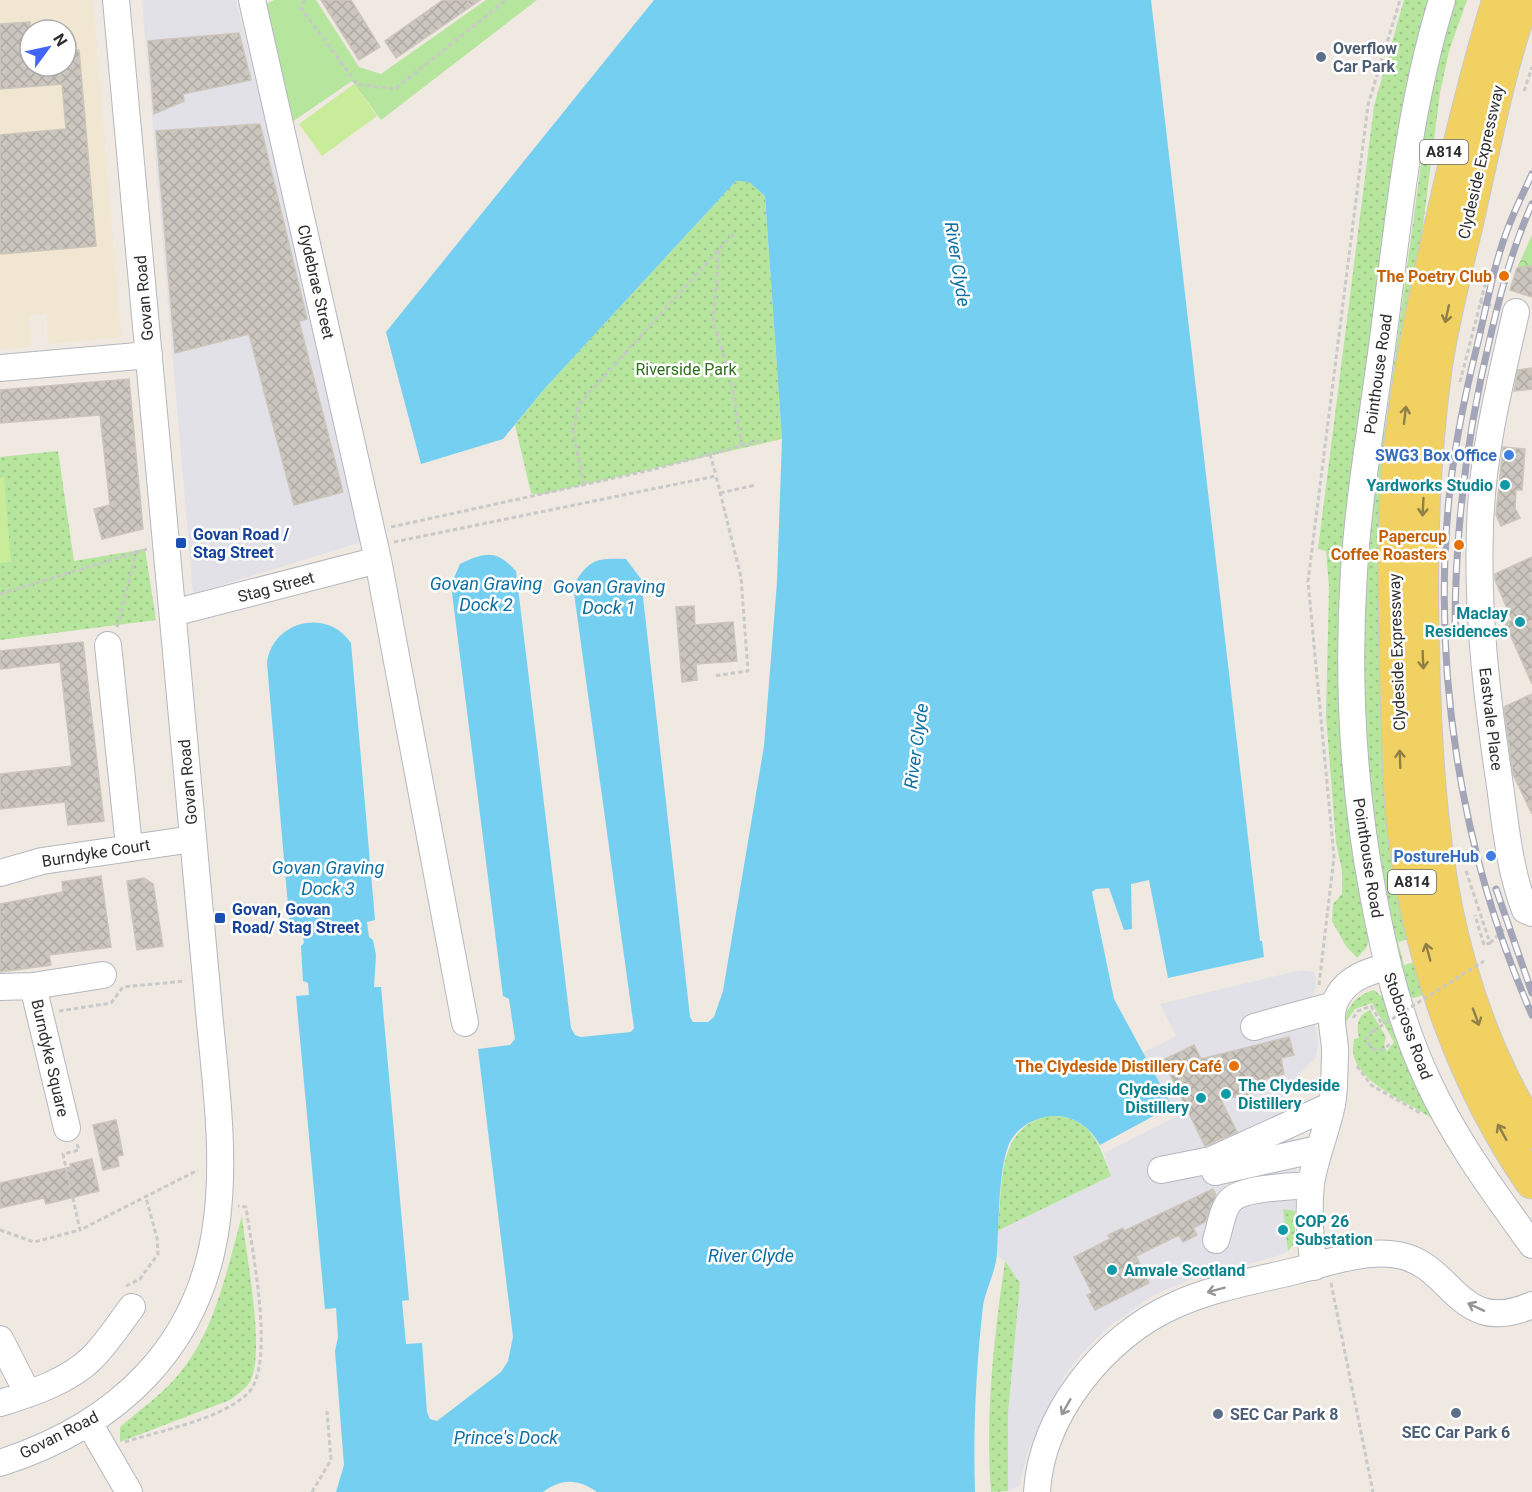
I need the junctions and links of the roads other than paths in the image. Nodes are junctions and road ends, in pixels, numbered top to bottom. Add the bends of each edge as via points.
1 (116, 0) edge
2 (1442, 0) edge
3 (1479, 0) edge
4 (253, 2) edge
5 (1516, 3) edge
6 (1424, 307) junction
7 (1516, 312) dead end
8 (149, 355) junction
9 (0, 368) edge
10 (375, 545) junction
11 (173, 613) junction
12 (108, 645) road end
13 (193, 838) junction
14 (129, 846) junction
15 (0, 873) edge
16 (1528, 912) edge
17 (1388, 966) junction
18 (103, 975) dead end
19 (33, 986) junction
20 (0, 987) edge
21 (1334, 1005) junction
22 (465, 1023) dead end
23 (1254, 1027) dead end
24 (1332, 1105) junction
25 (67, 1128) road end
26 (1532, 1132) edge
27 (1318, 1149) junction
28 (1161, 1170) dead end
29 (1198, 1176) dead end
30 (1532, 1182) edge
31 (1311, 1185) junction
32 (1216, 1240) dead end
33 (1532, 1245) edge
34 (1321, 1265) junction
35 (1532, 1305) edge
36 (132, 1307) road end
37 (0, 1339) edge
38 (28, 1394) junction
39 (0, 1403) edge
40 (89, 1423) junction
41 (107, 1454) junction
42 (0, 1463) edge
43 (108, 1492) edge
44 (129, 1492) edge
45 (1037, 1492) edge

1 - 8 street, Govan Road
2 - 17 street, Pointhouse Road via 1413,118 1354,568 1356,772 1367,864
3 - 6 main road, A814 via 1447,122
4 - 10 street, Clydebrae Street
5 - 6 main road, Clydeside Expressway / A814 via 1464,127
5 -> 26 main road, Clydeside Expressway / A814 via 1436,366 1425,459 1420,560 1425,735 1440,887 1460,970 1478,1021
30 -> 6 main road, Clydeside Expressway / A814 via 1492,1113 1455,1034 1427,950 1407,851 1401,797 1394,557 1408,385
7 - 16 street, Eastvale Place via 1490,430 1480,526 1482,643 1510,856
8 - 9 street
8 - 11 street, Govan Road
10 - 11 street, Stag Street
10 - 22 street, Clydebrae Street
11 - 13 street, Govan Road
12 - 14 street
13 - 14 street, Burndyke Court
13 - 40 street, Govan Road via 220,1159 211,1257 186,1323 167,1353 147,1376
14 - 15 street, Burndyke Court via 42,861
17 - 21 street, Stobcross Road via 1358,976 1344,988
17 - 33 street, Stobcross Road via 1427,1080 1476,1168
18 - 19 street
19 - 20 street, Burndyke Square
19 - 25 street, Burndyke Square
21 - 23 street
21 - 24 street
24 - 27 street
24 - 28 street via 1211,1160
27 - 29 street
27 - 31 street
31 - 32 street via 1284,1186 1234,1197 1226,1207
31 - 34 street via 1308,1229
35 -> 34 street via 1509,1312 1476,1309 1448,1290 1429,1269 1400,1255 1359,1256
34 -> 45 street via 1203,1294 1170,1307 1130,1332 1094,1366 1068,1403 1044,1456
36 - 38 street via 91,1359
37 - 38 street
38 - 39 street
40 - 41 street
40 - 42 street, Govan Road
41 - 43 street
41 - 44 street

